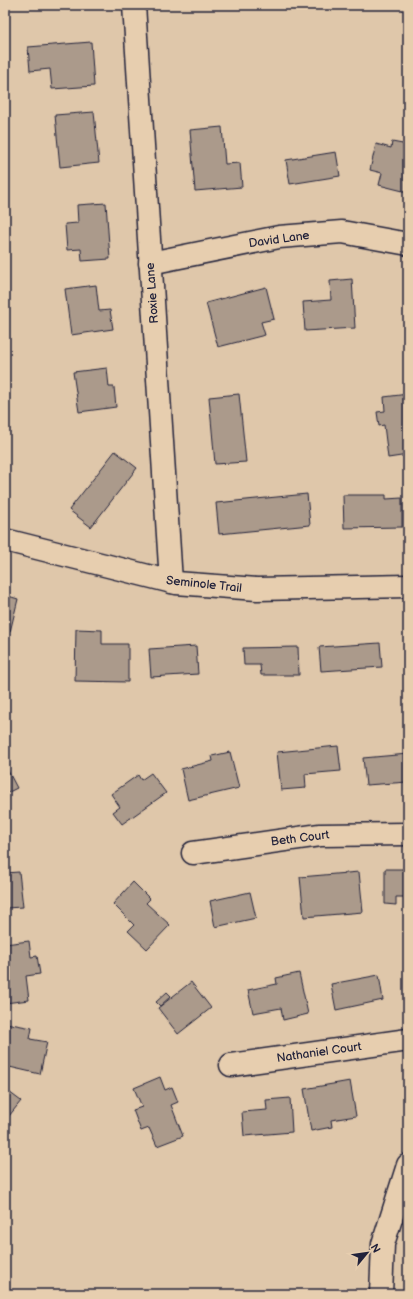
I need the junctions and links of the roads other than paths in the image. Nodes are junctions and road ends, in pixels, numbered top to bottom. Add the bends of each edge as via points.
1 (134, 5) edge
2 (408, 244) edge
3 (150, 263) junction
4 (5, 540) edge
5 (171, 582) junction
6 (408, 586) edge
7 (408, 834) edge
8 (193, 853) dead end
9 (408, 1040) edge
10 (231, 1064) dead end
11 (408, 1165) edge
12 (381, 1294) edge

1 - 3 street, Roxie Lane
2 - 3 street, David Lane via 342,232 279,237
3 - 5 street, Roxie Lane
4 - 5 street, Seminole Trail
5 - 6 street, Seminole Trail via 257,589
7 - 8 street, Beth Court via 320,834
9 - 10 street, Nathaniel Court
11 - 12 street via 383,1244

